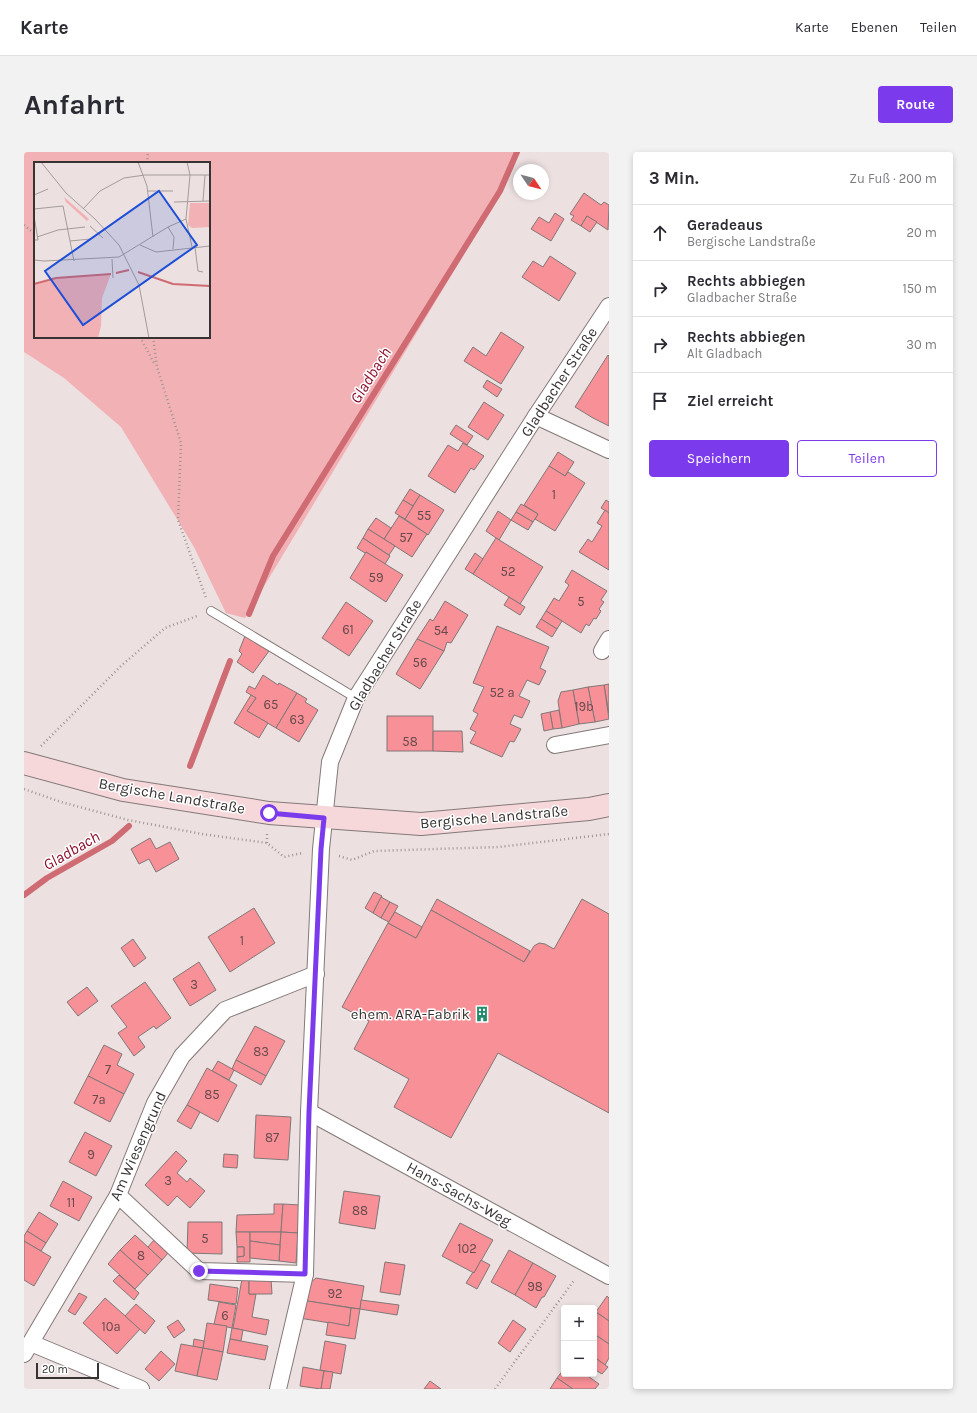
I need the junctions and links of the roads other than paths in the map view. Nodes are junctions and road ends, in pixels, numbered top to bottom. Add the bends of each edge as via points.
1 (609, 306) edge
2 (536, 416) junction
3 (609, 450) edge
4 (211, 611) road end
5 (356, 698) junction
6 (609, 735) edge
7 (556, 745) dead end
8 (24, 763) edge
9 (609, 805) edge
10 (324, 818) junction
11 (316, 974) junction
12 (309, 1112) junction
13 (118, 1195) junction
14 (305, 1274) junction
15 (609, 1276) edge
16 (27, 1348) edge
17 (141, 1389) edge
18 (278, 1389) edge

1 - 2 street, Gladbacher Straße
2 - 3 street
2 - 5 street, Gladbacher Straße
4 - 5 lane
5 - 10 street, Gladbacher Straße via 330,762
6 - 7 street
8 - 10 main road, Bergische Landstraße via 123,790 269,813
9 - 10 main road, Bergische Landstraße via 421,824
10 - 11 street, Gladbacher Straße
11 - 12 street, Gladbacher Straße
11 - 13 street, Am Wiesengrund via 225,1010 182,1056 155,1103
12 - 14 street, Gladbacher Straße
12 - 15 street, Hans-Sachs-Weg
13 - 14 street via 199,1271
13 - 16 street, Am Wiesengrund
14 - 18 street, Gladbacher Straße
16 - 17 street

